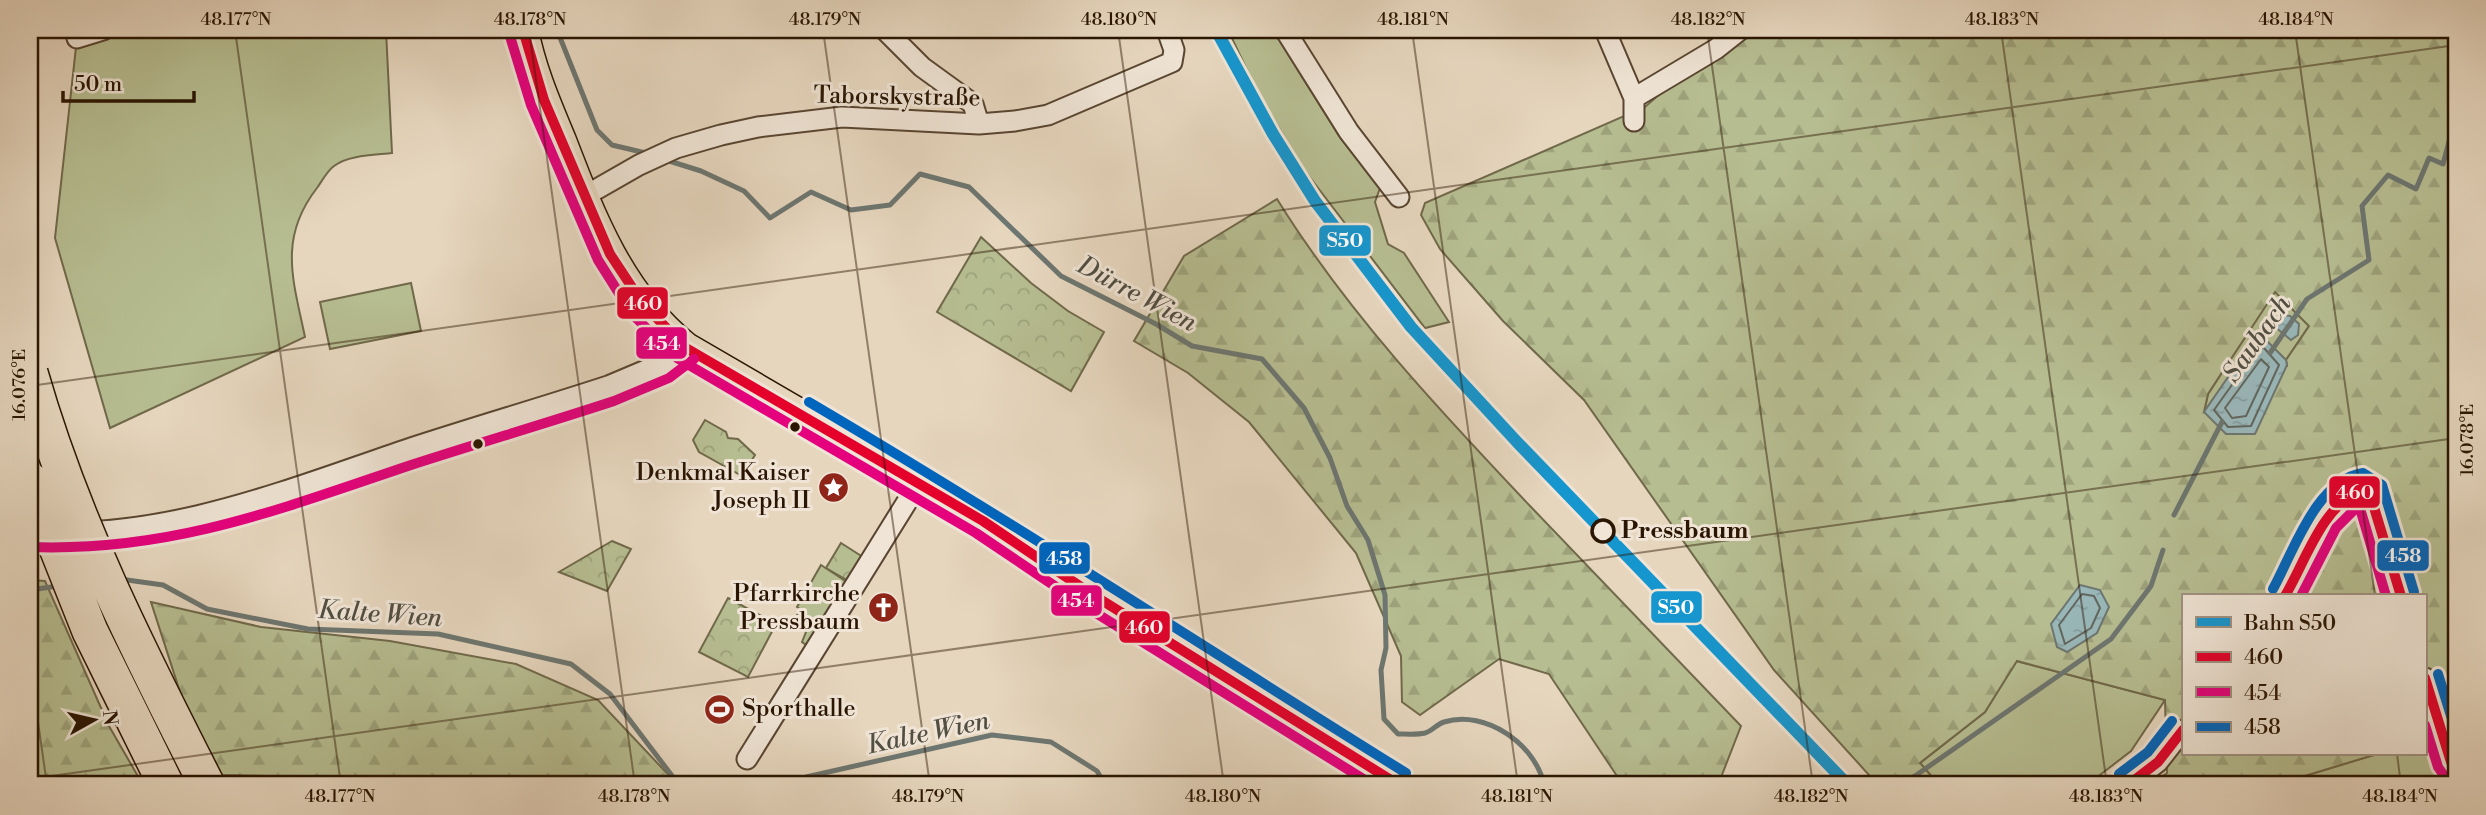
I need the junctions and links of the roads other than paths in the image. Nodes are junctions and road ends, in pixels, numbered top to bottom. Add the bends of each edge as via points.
1 (103, 30) edge
2 (523, 30) edge
3 (884, 30) edge
4 (1167, 30) edge
5 (1285, 30) edge
6 (1605, 30) edge
7 (1740, 30) edge
8 (77, 38) dead end
9 (1634, 98) junction
10 (1634, 121) dead end
11 (979, 124) junction
12 (583, 197) junction
13 (1399, 197) dead end
14 (686, 348) junction
15 (30, 373) edge
16 (30, 480) edge
17 (918, 484) junction
18 (30, 533) edge
19 (2287, 594) edge
20 (2400, 594) edge
21 (2426, 681) edge
22 (2182, 731) edge
23 (747, 759) dead end
24 (2456, 768) edge
25 (166, 785) edge
26 (207, 785) edge
27 (1399, 785) edge
28 (2128, 785) edge

1 - 8 street
2 - 12 main road via 540,89
3 - 11 street via 922,67 973,104
4 - 11 street, Taborskystraße via 1174,50 1171,62 1048,115
5 - 13 street via 1349,132
6 - 9 street
7 - 9 street
9 - 10 street
11 - 12 street, Taborskystraße via 879,118 814,119 758,127 677,148
12 - 14 main road via 598,233 644,309
14 - 17 main road
14 - 18 street via 662,366 610,388 263,500 136,531 76,537
15 - 26 highway, bridge via 72,499 117,608
16 - 25 highway, bridge via 90,631
17 - 23 street
17 - 27 main road via 983,520 1090,593
19 - 20 street via 2326,516 2341,499 2362,487 2369,491
21 - 24 street
22 - 28 street via 2158,762

